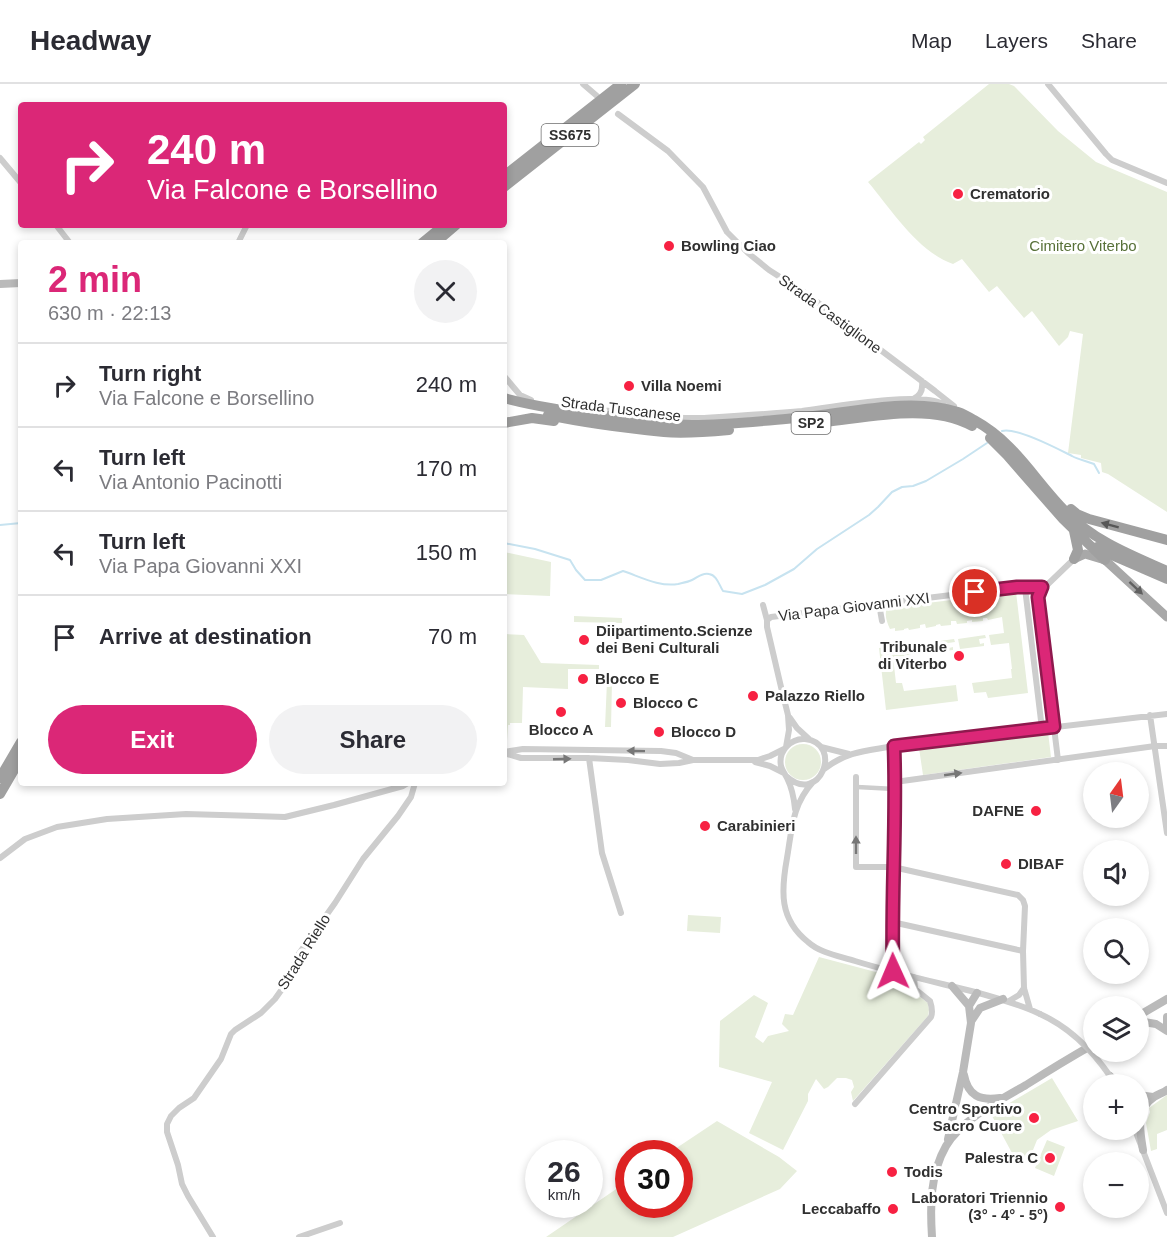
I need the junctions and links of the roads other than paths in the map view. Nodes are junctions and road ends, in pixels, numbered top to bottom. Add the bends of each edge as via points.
1 (583, 84) edge
2 (621, 84) edge
3 (635, 84) edge
4 (1048, 84) edge
5 (597, 96) dead end
6 (618, 114) dead end
7 (0, 158) edge
8 (507, 174) edge
9 (18, 179) edge
10 (1167, 183) edge
11 (507, 184) edge
12 (58, 228) edge
13 (440, 228) edge
14 (452, 228) edge
15 (68, 240) edge
16 (426, 240) edge
17 (438, 240) edge
18 (18, 283) edge
19 (0, 284) edge
20 (507, 380) edge
21 (922, 381) junction
22 (507, 396) edge
23 (507, 397) edge
24 (913, 399) junction
25 (529, 400) junction
26 (507, 406) edge
27 (952, 408) junction
28 (569, 419) junction
29 (507, 422) edge
30 (1038, 479) junction
31 (1077, 534) junction
32 (1167, 540) edge
33 (1074, 559) junction
34 (1105, 560) junction
35 (1167, 571) edge
36 (1167, 579) edge
37 (1042, 587) junction
38 (1025, 588) junction
39 (763, 604) dead end
40 (879, 604) junction
41 (1167, 617) edge
42 (767, 620) junction
43 (882, 621) dead end
44 (1041, 632) junction
45 (1030, 633) junction
46 (1050, 699) junction
47 (1038, 701) junction
48 (1167, 714) edge
49 (788, 715) junction
50 (1150, 715) junction
51 (1054, 727) junction
52 (1042, 729) junction
53 (810, 740) junction
54 (894, 746) junction
55 (1155, 746) junction
56 (1167, 746) edge
57 (18, 747) edge
58 (820, 747) junction
59 (785, 748) junction
60 (507, 752) edge
61 (507, 754) edge
62 (849, 754) junction
63 (588, 758) junction
64 (693, 760) junction
65 (745, 760) junction
66 (1058, 760) junction
67 (18, 763) edge
68 (824, 769) junction
69 (785, 775) junction
70 (856, 777) dead end
71 (0, 778) edge
72 (813, 782) junction
73 (895, 785) junction
74 (403, 786) edge
75 (414, 786) edge
76 (856, 787) junction
77 (0, 795) edge
78 (795, 813) junction
79 (1167, 833) edge
80 (0, 858) edge
81 (893, 867) junction
82 (621, 913) dead end
83 (892, 922) junction
84 (1023, 951) junction
85 (893, 971) junction
86 (914, 977) junction
87 (952, 986) junction
88 (1024, 988) junction
89 (977, 993) junction
90 (1019, 995) junction
91 (1167, 999) edge
92 (1006, 1000) junction
93 (969, 1006) junction
94 (1021, 1006) junction
95 (980, 1008) junction
96 (1030, 1009) junction
97 (1149, 1010) edge
98 (1167, 1017) edge
99 (1149, 1022) edge
100 (971, 1023) junction
101 (1167, 1024) edge
102 (1167, 1031) edge
103 (1083, 1050) edge
104 (963, 1072) junction
105 (1108, 1074) edge
106 (1167, 1090) edge
107 (1004, 1097) junction
108 (1149, 1098) edge
109 (855, 1104) dead end
110 (1139, 1140) edge
111 (1141, 1140) edge
112 (947, 1144) junction
113 (1143, 1150) junction
114 (1167, 1192) edge
115 (1160, 1195) junction
116 (1167, 1213) edge
117 (340, 1223) dead end
118 (213, 1237) edge
119 (299, 1237) edge
120 (932, 1237) edge

1 - 5 street
2 - 8 highway, SS675
3 - 11 highway, SS675
4 - 10 street via 1113,160
6 - 21 street, Strada Castiglione via 668,151 703,187 727,232 748,253
7 - 9 street
12 - 15 street
13 - 16 highway
14 - 17 highway
18 - 19 main road
20 - 25 street
21 - 24 street via 921,392
21 - 27 street, Strada Castiglione
22 - 25 highway
23 - 27 highway, Strada Tuscanese / SP2 via 554,410 691,425 897,406
24 - 25 street, Strada Tuscanese via 701,418
24 - 27 street, Strada Tuscanese via 932,400
26 - 28 highway, Strada Tuscanese / SP2
27 - 30 highway, Strada Tuscanese / SP2 via 1001,437
28 - 29 highway via 532,418
28 - 31 highway, Strada Tuscanese / SP2 via 696,433 917,412 942,415 964,422 996,443
32 -> 30 highway via 1077,514
30 - 35 highway, SP2 via 1090,533
31 - 33 highway
31 - 34 highway, SP2
31 - 36 highway, SP2 via 1107,553
33 - 34 main road via 1085,554
33 - 37 street
34 -> 41 main road, SP2
37 - 38 street, Via Papa Giovanni XXI
37 - 44 street via 1038,597
38 - 40 street, Via Papa Giovanni XXI
38 - 45 street
39 - 42 street
40 - 42 street, Via Papa Giovanni XXI
40 - 43 street
42 - 49 street
44 - 45 street
44 - 46 street
45 - 47 street
46 - 47 street
46 - 51 street
47 - 52 street
48 - 50 street
49 - 53 street
49 - 59 street
50 - 51 street
50 - 55 street
51 - 52 street
51 - 66 street
52 - 54 street
53 - 58 street
53 - 59 street via 795,740
54 - 62 street
54 - 73 street
55 - 56 street
55 - 66 street
55 - 79 street
57 - 71 highway
58 - 62 street
58 - 68 street
59 - 65 street via 758,760
59 - 69 street via 781,760
64 -> 60 street via 661,752 523,749
61 -> 63 street via 520,758
62 - 68 street
63 - 64 street via 660,764
63 - 82 street via 602,853
64 - 65 street
65 - 69 street
73 -> 66 street
67 - 77 highway
68 - 72 street
69 - 72 street via 801,784
69 - 78 street via 793,793
70 - 76 street
72 - 78 street via 802,794
73 - 76 street
73 - 81 street
74 - 80 street via 285,817 186,814 57,827 25,839
75 - 118 street, Strada Riello via 411,798 363,859 298,955 275,999 231,1034 221,1059 194,1098 166,1124 182,1184
81 -> 76 street via 856,867
78 - 85 street via 782,887 794,927 819,949
81 - 83 street
81 - 84 street via 1020,897 1025,906
83 - 84 street
83 - 85 street
84 - 88 street
85 - 86 street
86 - 87 street
86 - 109 street via 915,989 930,1001 931,1017
87 - 89 street
87 - 93 main road
88 - 90 street
88 - 96 street
89 - 92 street
89 - 93 main road
89 - 95 main road
90 - 92 street
90 - 94 street
91 - 97 main road
92 - 94 street
92 - 95 main road
93 - 100 main road
94 - 96 street
95 - 100 main road
96 - 105 street, bridge via 1077,1038
98 - 101 main road
99 - 102 main road
100 - 104 main road
103 - 107 main road
104 - 107 main road via 966,1085 975,1096
104 - 112 main road
106 - 108 main road
107 - 112 main road via 960,1128
110 - 113 street
111 - 113 main road
112 - 120 main road via 932,1186
113 - 115 street
114 - 115 street
115 - 116 street
117 - 119 street

